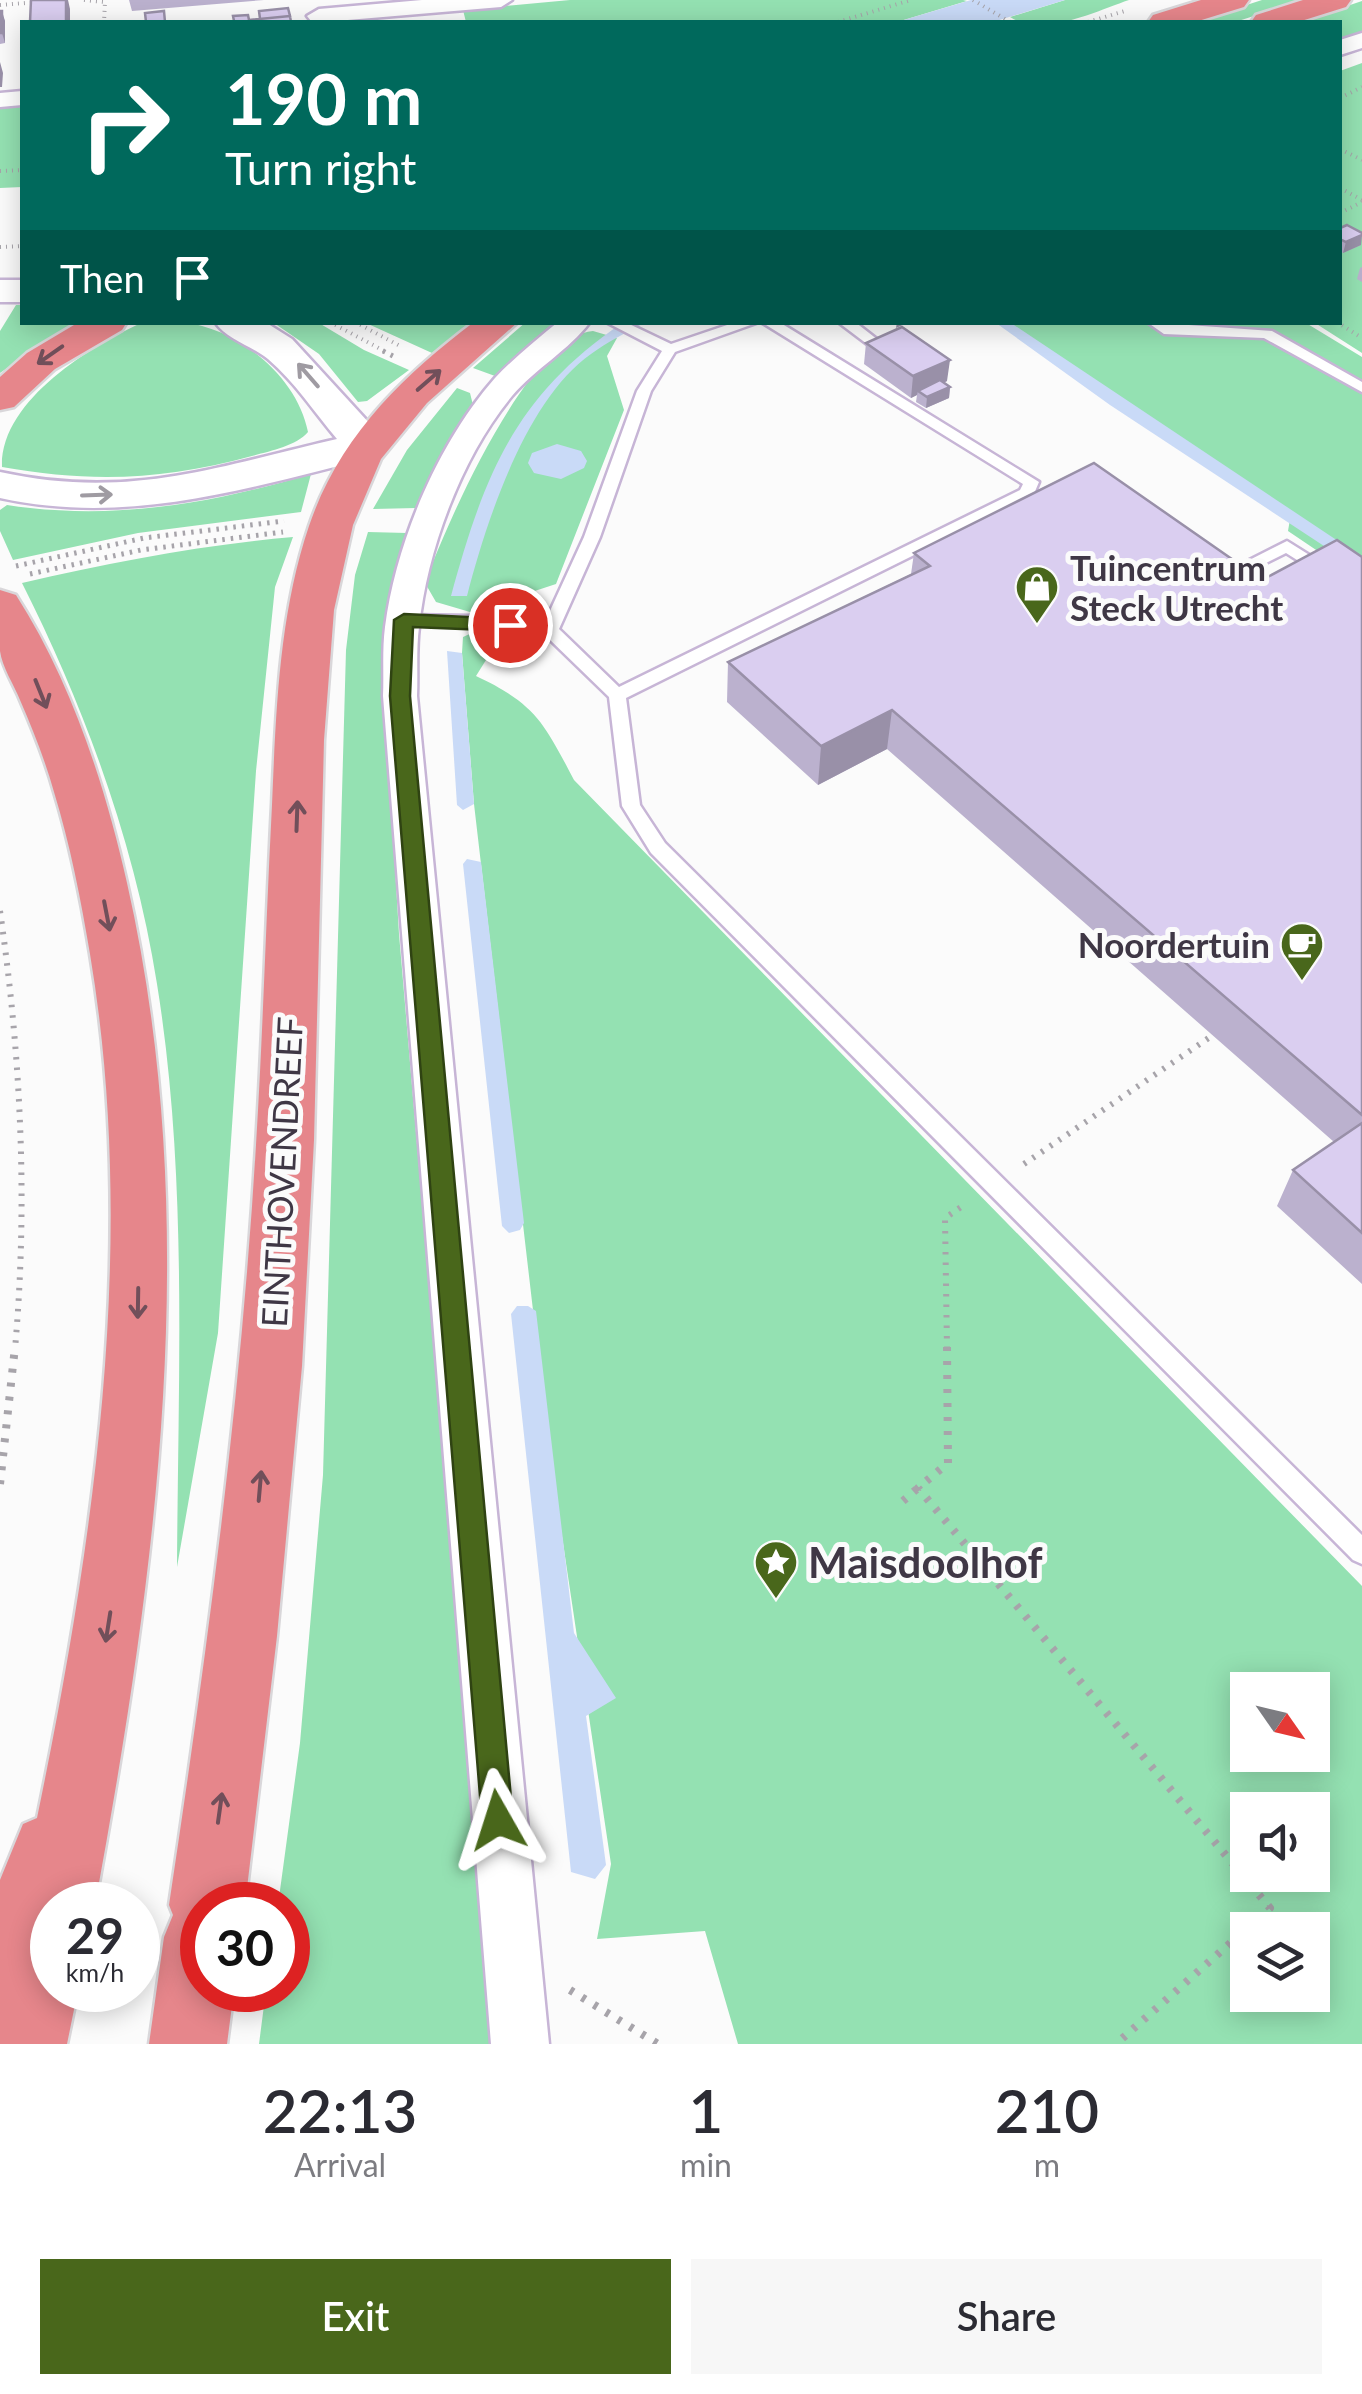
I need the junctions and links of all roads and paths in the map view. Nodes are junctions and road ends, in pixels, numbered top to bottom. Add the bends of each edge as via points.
1 (55, 0) edge
2 (84, 0) edge
3 (500, 0) edge
4 (911, 0) edge
5 (973, 0) edge
6 (1233, 0) edge
7 (1335, 0) edge
8 (0, 5) edge
9 (317, 13) edge
10 (104, 20) edge
11 (845, 20) edge
12 (1007, 20) edge
13 (1170, 20) edge
14 (1273, 20) edge
15 (103, 325) edge
16 (240, 325) edge
17 (495, 325) edge
18 (572, 325) edge
19 (617, 325) edge
20 (743, 325) edge
21 (773, 325) edge
22 (849, 325) edge
23 (1158, 325) edge
24 (880, 347) edge
25 (670, 349) junction
26 (1362, 388) edge
27 (0, 398) edge
28 (367, 446) junction
29 (0, 485) edge
30 (334, 523) junction
31 (0, 570) edge
32 (1200, 570) edge
33 (11, 591) edge
34 (1362, 596) edge
35 (404, 620) junction
36 (550, 630) junction
37 (617, 695) junction
38 (0, 911) edge
39 (1212, 1035) dead end
40 (994, 1184) junction
41 (0, 1484) edge
42 (918, 1488) junction
43 (903, 1501) dead end
44 (1362, 1552) edge
45 (90, 1744) junction
46 (62, 1882) edge
47 (210, 1882) edge
48 (512, 1954) junction
49 (0, 1976) edge
50 (35, 2012) edge
51 (192, 2012) edge
52 (28, 2044) edge
53 (188, 2044) edge
54 (520, 2044) edge
55 (658, 2044) edge
56 (1116, 2044) edge

1 - 8 path
2 - 10 path via 104,2
3 - 9 street
4 - 11 path
5 - 12 path
6 - 13 highway
7 - 14 highway
15 -> 27 highway via 41,361
28 -> 16 main road via 312,376
28 -> 17 highway, EINTHOVENDREEF via 419,388
18 - 35 street via 497,395 465,446 432,517
19 - 25 lane
20 - 25 lane
21 - 37 lane via 1039,484
22 - 24 lane
23 - 26 lane via 1267,334
25 - 36 lane via 644,390
29 -> 28 main road via 59,496 160,493
28 - 30 highway, EINTHOVENDREEF
30 - 31 path via 144,538
30 - 33 path via 214,538
47 -> 30 highway, EINTHOVENDREEF via 251,1584 271,1369 306,634
32 - 34 lane via 1216,581 1287,546
33 -> 45 highway via 87,821 127,1021 140,1206 138,1340 123,1530
35 - 36 lane
35 - 48 street via 400,696 422,976
36 - 37 lane
37 - 40 lane via 631,806 658,848
38 - 41 path via 22,1102 23,1260
39 - 40 path
40 - 42 path via 944,1218 948,1463
40 - 44 lane
42 - 43 path
42 - 56 path via 1270,1908
45 - 46 highway
45 - 49 highway
48 - 54 street
48 - 55 path
50 - 52 highway
51 - 53 highway

